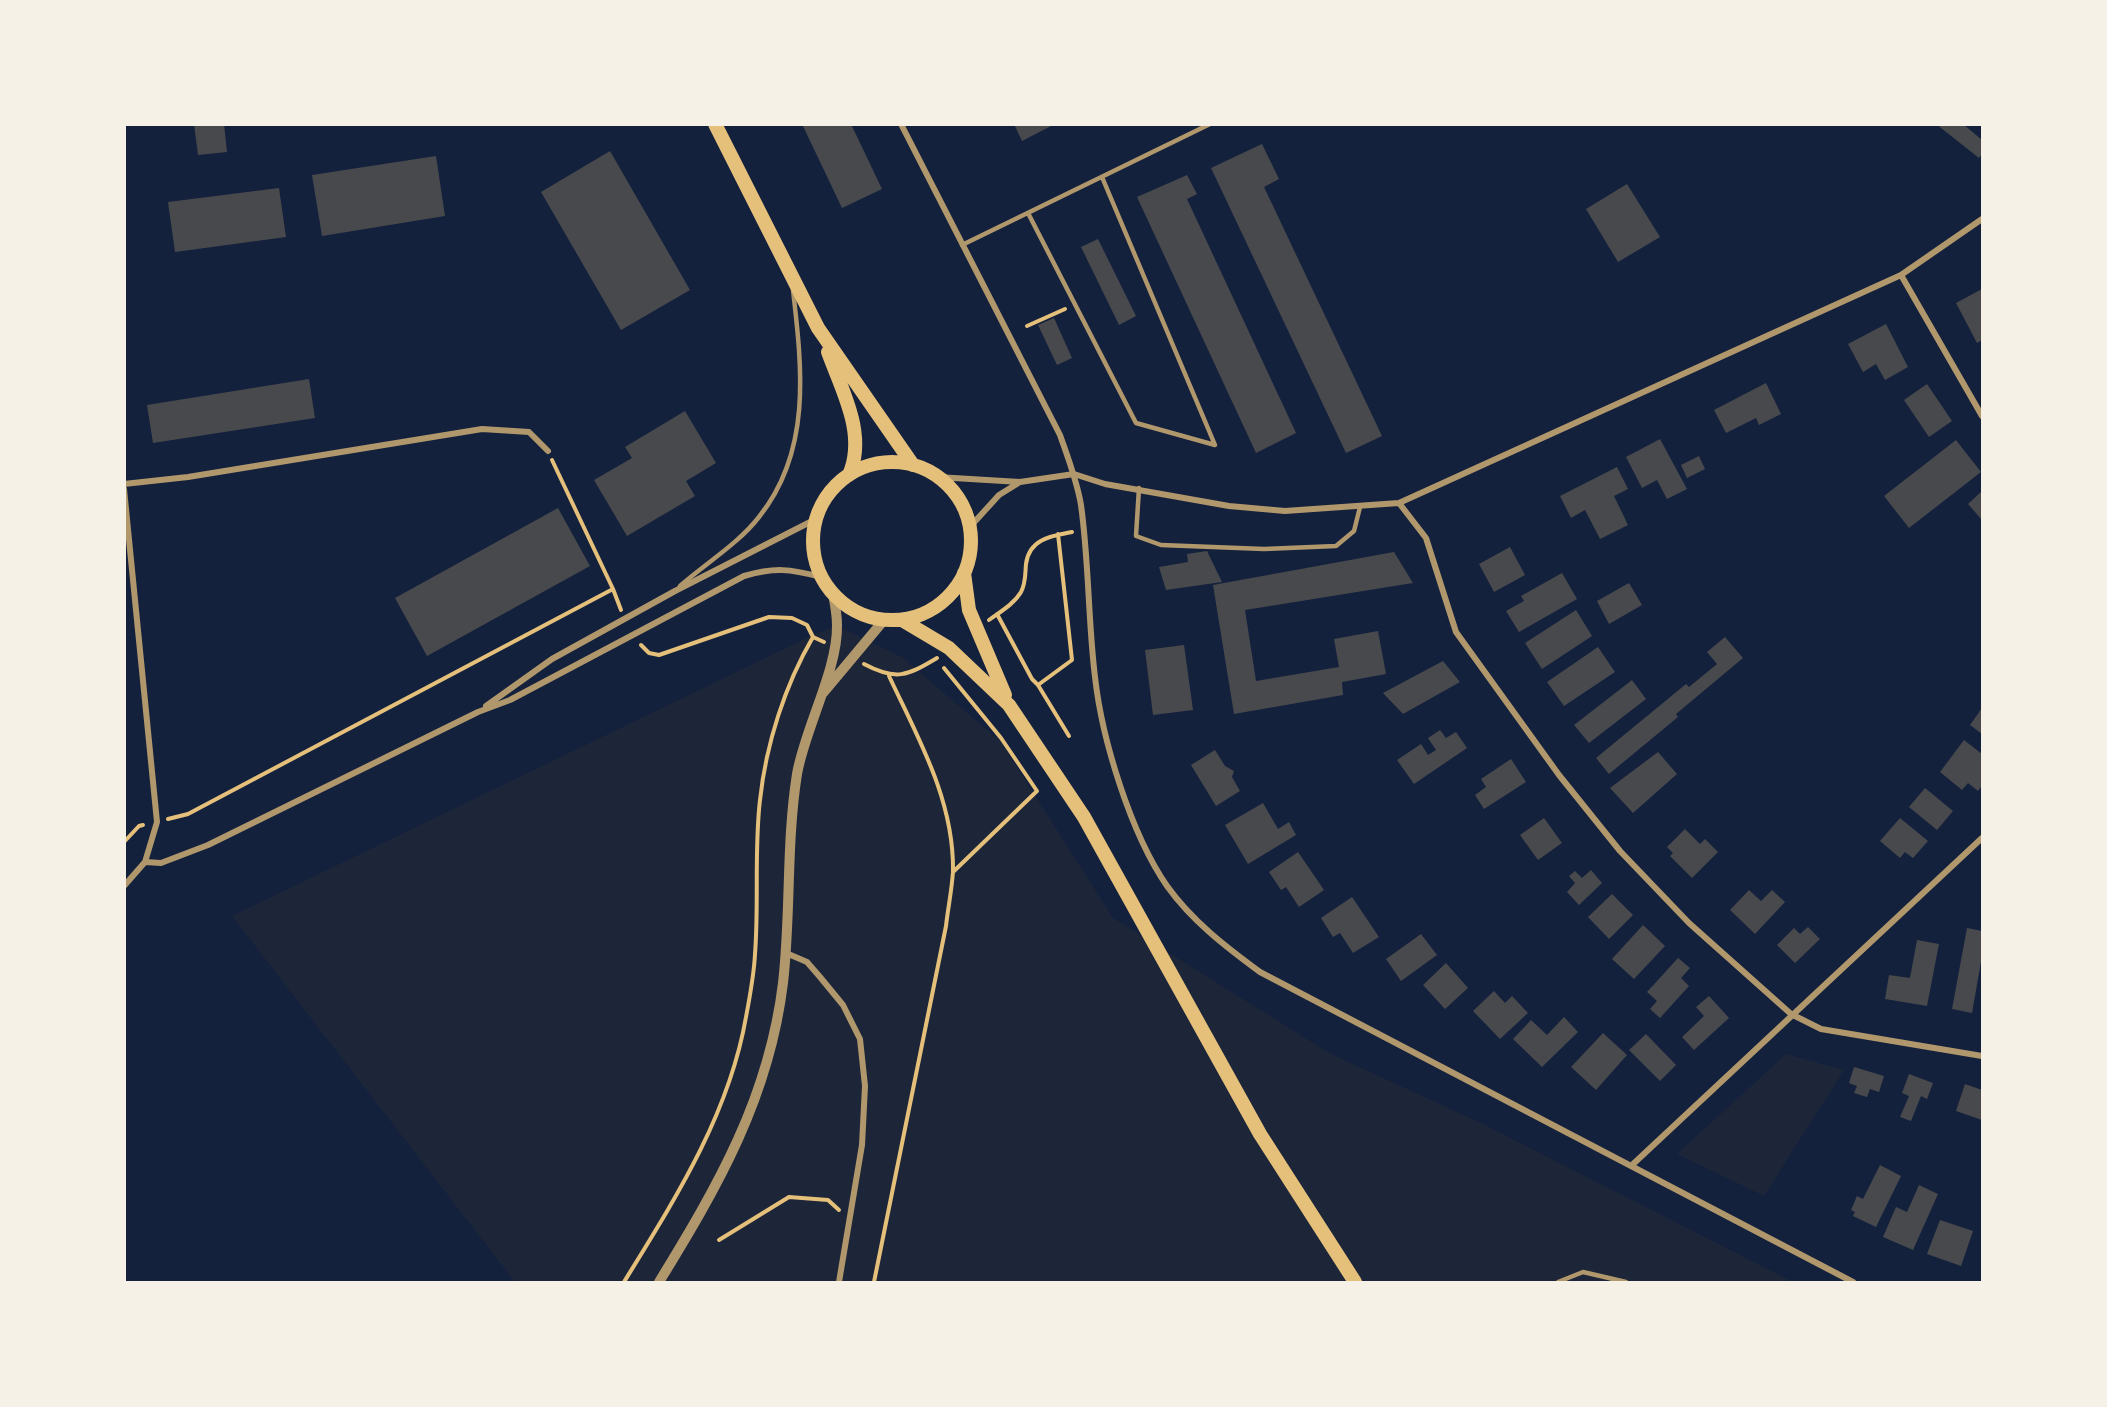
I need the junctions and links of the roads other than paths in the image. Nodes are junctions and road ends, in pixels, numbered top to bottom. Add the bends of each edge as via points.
1 (715, 124) edge
2 (901, 124) edge
3 (1210, 124) edge
4 (1102, 177) junction
5 (1028, 213) junction
6 (1983, 219) edge
7 (962, 245) junction
8 (791, 275) junction
9 (1901, 275) junction
10 (819, 328) junction
11 (1983, 416) edge
12 (548, 451) road end
13 (913, 465) junction
14 (1074, 474) junction
15 (849, 475) junction
16 (938, 477) junction
17 (1020, 482) junction
18 (124, 484) edge
19 (124, 489) edge
20 (1139, 489) junction
21 (1399, 503) junction
22 (1360, 507) junction
23 (816, 519) junction
24 (969, 528) junction
25 (964, 573) junction
26 (821, 577) junction
27 (675, 591) junction
28 (833, 594) junction
29 (884, 620) junction
30 (902, 620) junction
31 (819, 698) junction
32 (1010, 705) junction
33 (478, 712) junction
34 (1983, 838) edge
35 (145, 862) junction
36 (124, 886) edge
37 (786, 953) junction
38 (1791, 1014) junction
39 (1983, 1056) edge
40 (1631, 1166) junction
41 (658, 1282) edge
42 (839, 1282) edge
43 (1355, 1282) edge
44 (1558, 1282) edge
45 (1626, 1282) edge
46 (1854, 1282) edge

1 - 8 main road
2 - 7 street
3 - 4 lane
4 - 5 lane
4 - 5 lane via 1215,445 1136,423
5 - 7 lane
6 - 9 street
7 - 14 street via 1060,435
8 - 10 main road
8 - 27 lane via 801,362 800,413 795,447 783,481 759,517 734,543
9 - 11 street
9 - 21 street
10 - 13 main road
10 - 15 main road via 852,418 856,442
12 - 18 street via 529,432 482,429
13 - 15 main road via 886,462
13 - 16 main road
14 - 17 street
14 - 20 street
14 - 40 street via 1083,530 1095,679 1116,776 1144,846 1167,886 1229,949 1260,972
15 - 23 main road via 828,494
16 - 17 street
16 - 24 main road via 958,500
17 - 24 street via 999,495
19 - 35 street via 157,822
20 - 22 street via 1285,512
20 - 22 lane via 1136,536 1161,545 1264,549 1336,546 1354,531
21 - 22 street
21 - 38 street via 1426,538 1456,632 1559,775 1620,851 1689,923
23 - 26 main road via 813,539
23 - 27 street
24 - 25 main road
25 - 30 main road via 956,588 938,604
25 - 32 main road via 969,610
26 - 28 main road
26 - 33 street via 785,568 744,576 510,700
27 - 33 street via 552,659
28 - 29 main road via 851,609
28 - 31 street via 837,626
29 - 30 main road
29 - 31 street
30 - 32 main road via 949,648
31 - 37 street via 797,773
32 - 43 main road via 1084,817 1260,1134
33 - 35 street via 208,845 161,862
34 - 38 street
35 - 36 street
37 - 41 street via 775,1031 746,1127 723,1175
37 - 42 street via 807,962 820,977 843,1005 860,1039 865,1086 862,1145
38 - 39 street via 1821,1029
38 - 40 street
40 - 46 street
44 - 45 lane via 1583,1272

